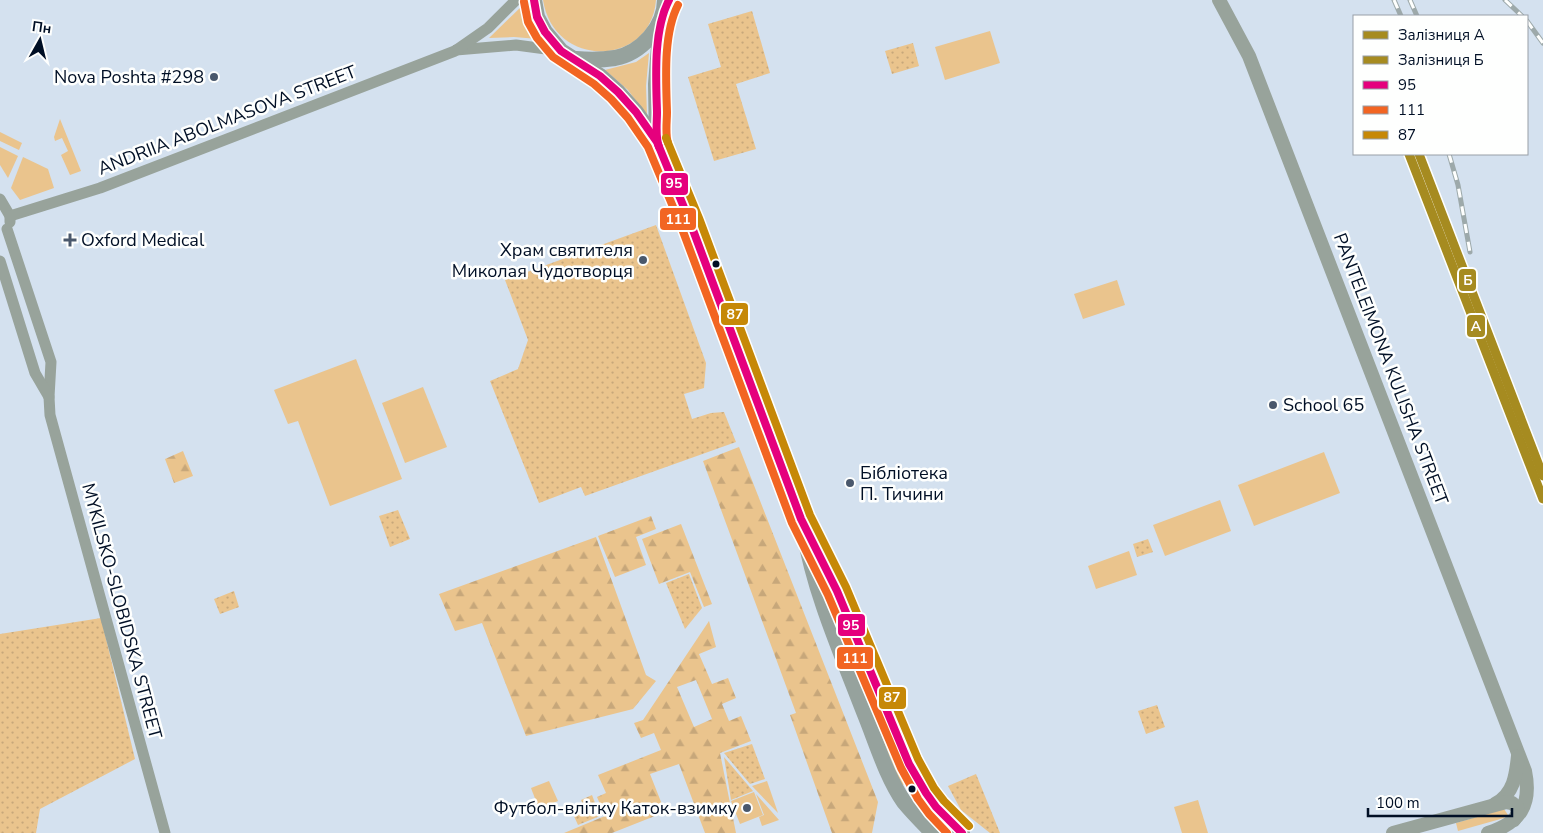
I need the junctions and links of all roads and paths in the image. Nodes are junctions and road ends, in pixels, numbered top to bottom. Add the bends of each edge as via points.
1 (516, 0) edge
2 (534, 0) edge
3 (1218, 0) edge
4 (665, 6) edge
5 (455, 51) junction
6 (567, 55) junction
7 (657, 142) junction
8 (0, 199) edge
9 (10, 216) junction
10 (3, 230) edge
11 (0, 261) edge
12 (49, 398) junction
13 (801, 519) junction
14 (1518, 755) junction
15 (1492, 806) junction
16 (1514, 822) junction
17 (165, 833) edge
18 (933, 833) edge
19 (962, 833) edge
20 (1393, 833) edge
21 (1488, 833) edge

1 - 5 street, ANDRIIA ABOLMASOVA STREET via 488,28
2 - 6 main road via 537,17 545,32
3 - 14 street, PANTELEIMONA KULISHA STREET via 1249,56
4 - 6 main road via 651,35 637,48 617,58 597,60
4 - 7 main road via 656,84
5 - 6 street, ANDRIIA ABOLMASOVA STREET via 516,45
5 - 9 street, ANDRIIA ABOLMASOVA STREET via 100,188
6 - 7 main road via 618,92
7 - 13 main road
8 - 9 street
9 - 10 street via 10,224
10 - 12 street, MYKILSKO-SLOBIDSKA STREET via 51,362
11 - 12 street, MYKILSKO-SLOBIDSKA STREET via 35,372
12 - 17 street, MYKILSKO-SLOBIDSKA STREET via 50,415
13 - 18 main road via 820,598 882,757 904,802
13 - 19 main road via 820,550 838,590 916,780 935,808
14 - 15 street via 1513,785 1501,801
14 - 16 street, PANTELEIMONA KULISHA STREET via 1525,771 1527,793 1521,813
15 - 16 street via 1512,803 1518,813
15 - 20 street
16 - 21 street

